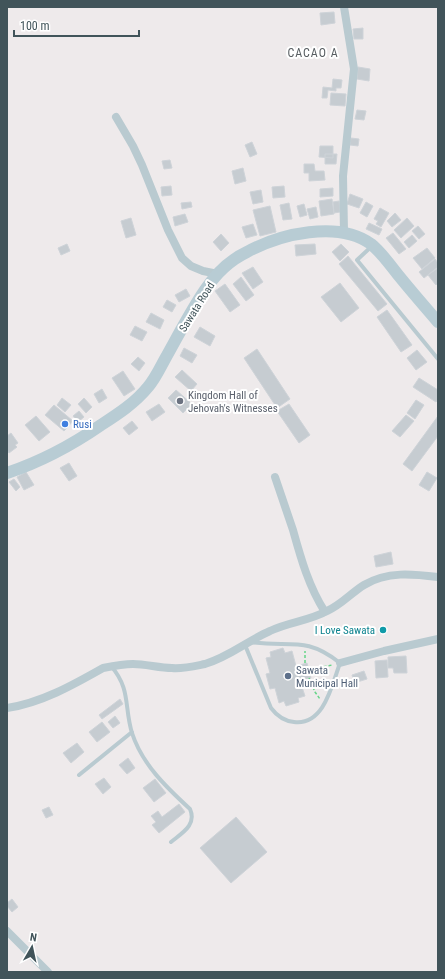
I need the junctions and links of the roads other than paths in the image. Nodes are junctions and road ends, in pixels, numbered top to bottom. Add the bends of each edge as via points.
1 (344, 7) edge
2 (116, 117) dead end
3 (344, 232) junction
4 (372, 245) junction
5 (218, 274) junction
6 (438, 322) edge
7 (438, 359) edge
8 (7, 474) edge
9 (275, 477) dead end
10 (438, 577) edge
11 (325, 612) junction
12 (438, 639) edge
13 (248, 643) junction
14 (340, 663) junction
15 (111, 666) junction
16 (7, 708) edge
17 (132, 732) junction
18 (79, 775) dead end
19 (171, 842) dead end
20 (7, 931) edge
21 (48, 972) edge

1 - 3 street via 354,69 343,176
2 - 5 street via 136,152 182,258 190,266
3 - 4 main road, Sawata Road
3 - 5 main road, Sawata Road via 308,233 265,243 246,252
4 - 6 main road, Sawata Road
4 - 7 lane via 357,260
5 - 8 main road, Sawata Road via 205,290 148,386 135,400 81,438
9 - 11 street via 305,571
10 - 11 street via 404,574 377,579
11 - 13 street via 282,626
12 - 14 street
13 - 14 lane via 307,645
13 - 14 lane via 271,708 284,720 303,723 312,720 318,714
13 - 15 street via 221,658 187,668 134,664
15 - 16 street via 40,700
15 - 17 lane via 123,684
17 - 18 lane
17 - 19 lane via 147,763 193,815 188,827
20 - 21 street

